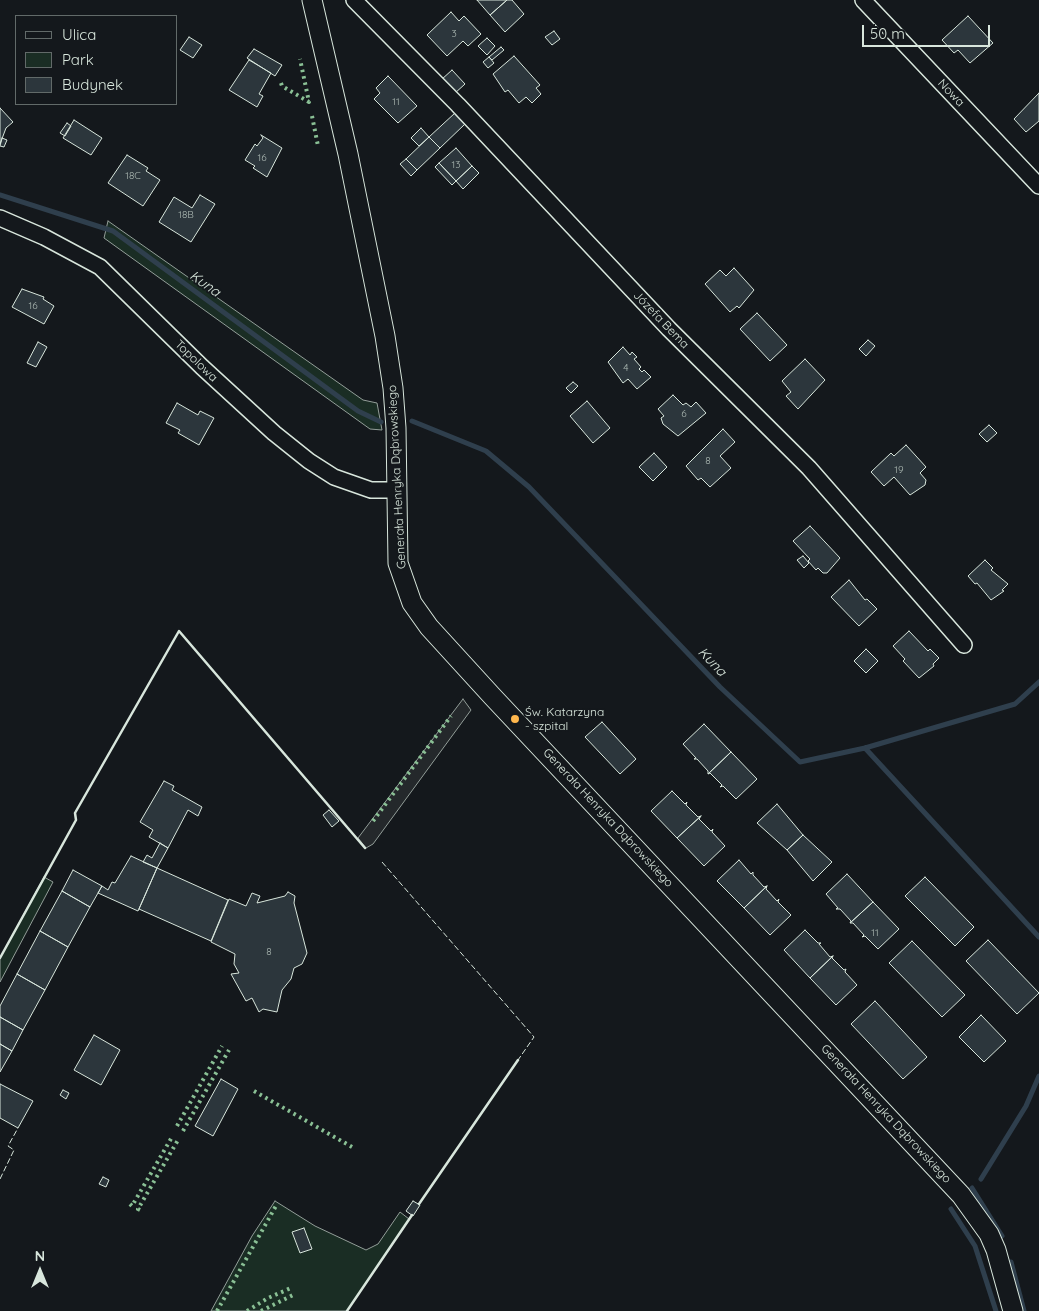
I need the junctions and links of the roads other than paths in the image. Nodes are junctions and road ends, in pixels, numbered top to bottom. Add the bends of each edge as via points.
1 (312, 0) edge
2 (354, 0) edge
3 (863, 0) edge
4 (1039, 186) edge
5 (0, 218) edge
6 (397, 490) junction
7 (964, 645) dead end
8 (1013, 1311) edge

1 - 6 street, Generała Henryka Dąbrowskiego via 385,336 395,402
2 - 7 street, Józefa Bema via 458,105 669,329 808,468
3 - 4 street, Nowa
5 - 6 street, Topolowa via 100,267 202,367 309,461 334,477 371,490
6 - 8 street, Generała Henryka Dąbrowskiego via 400,571 412,603 429,628 961,1195 989,1234

